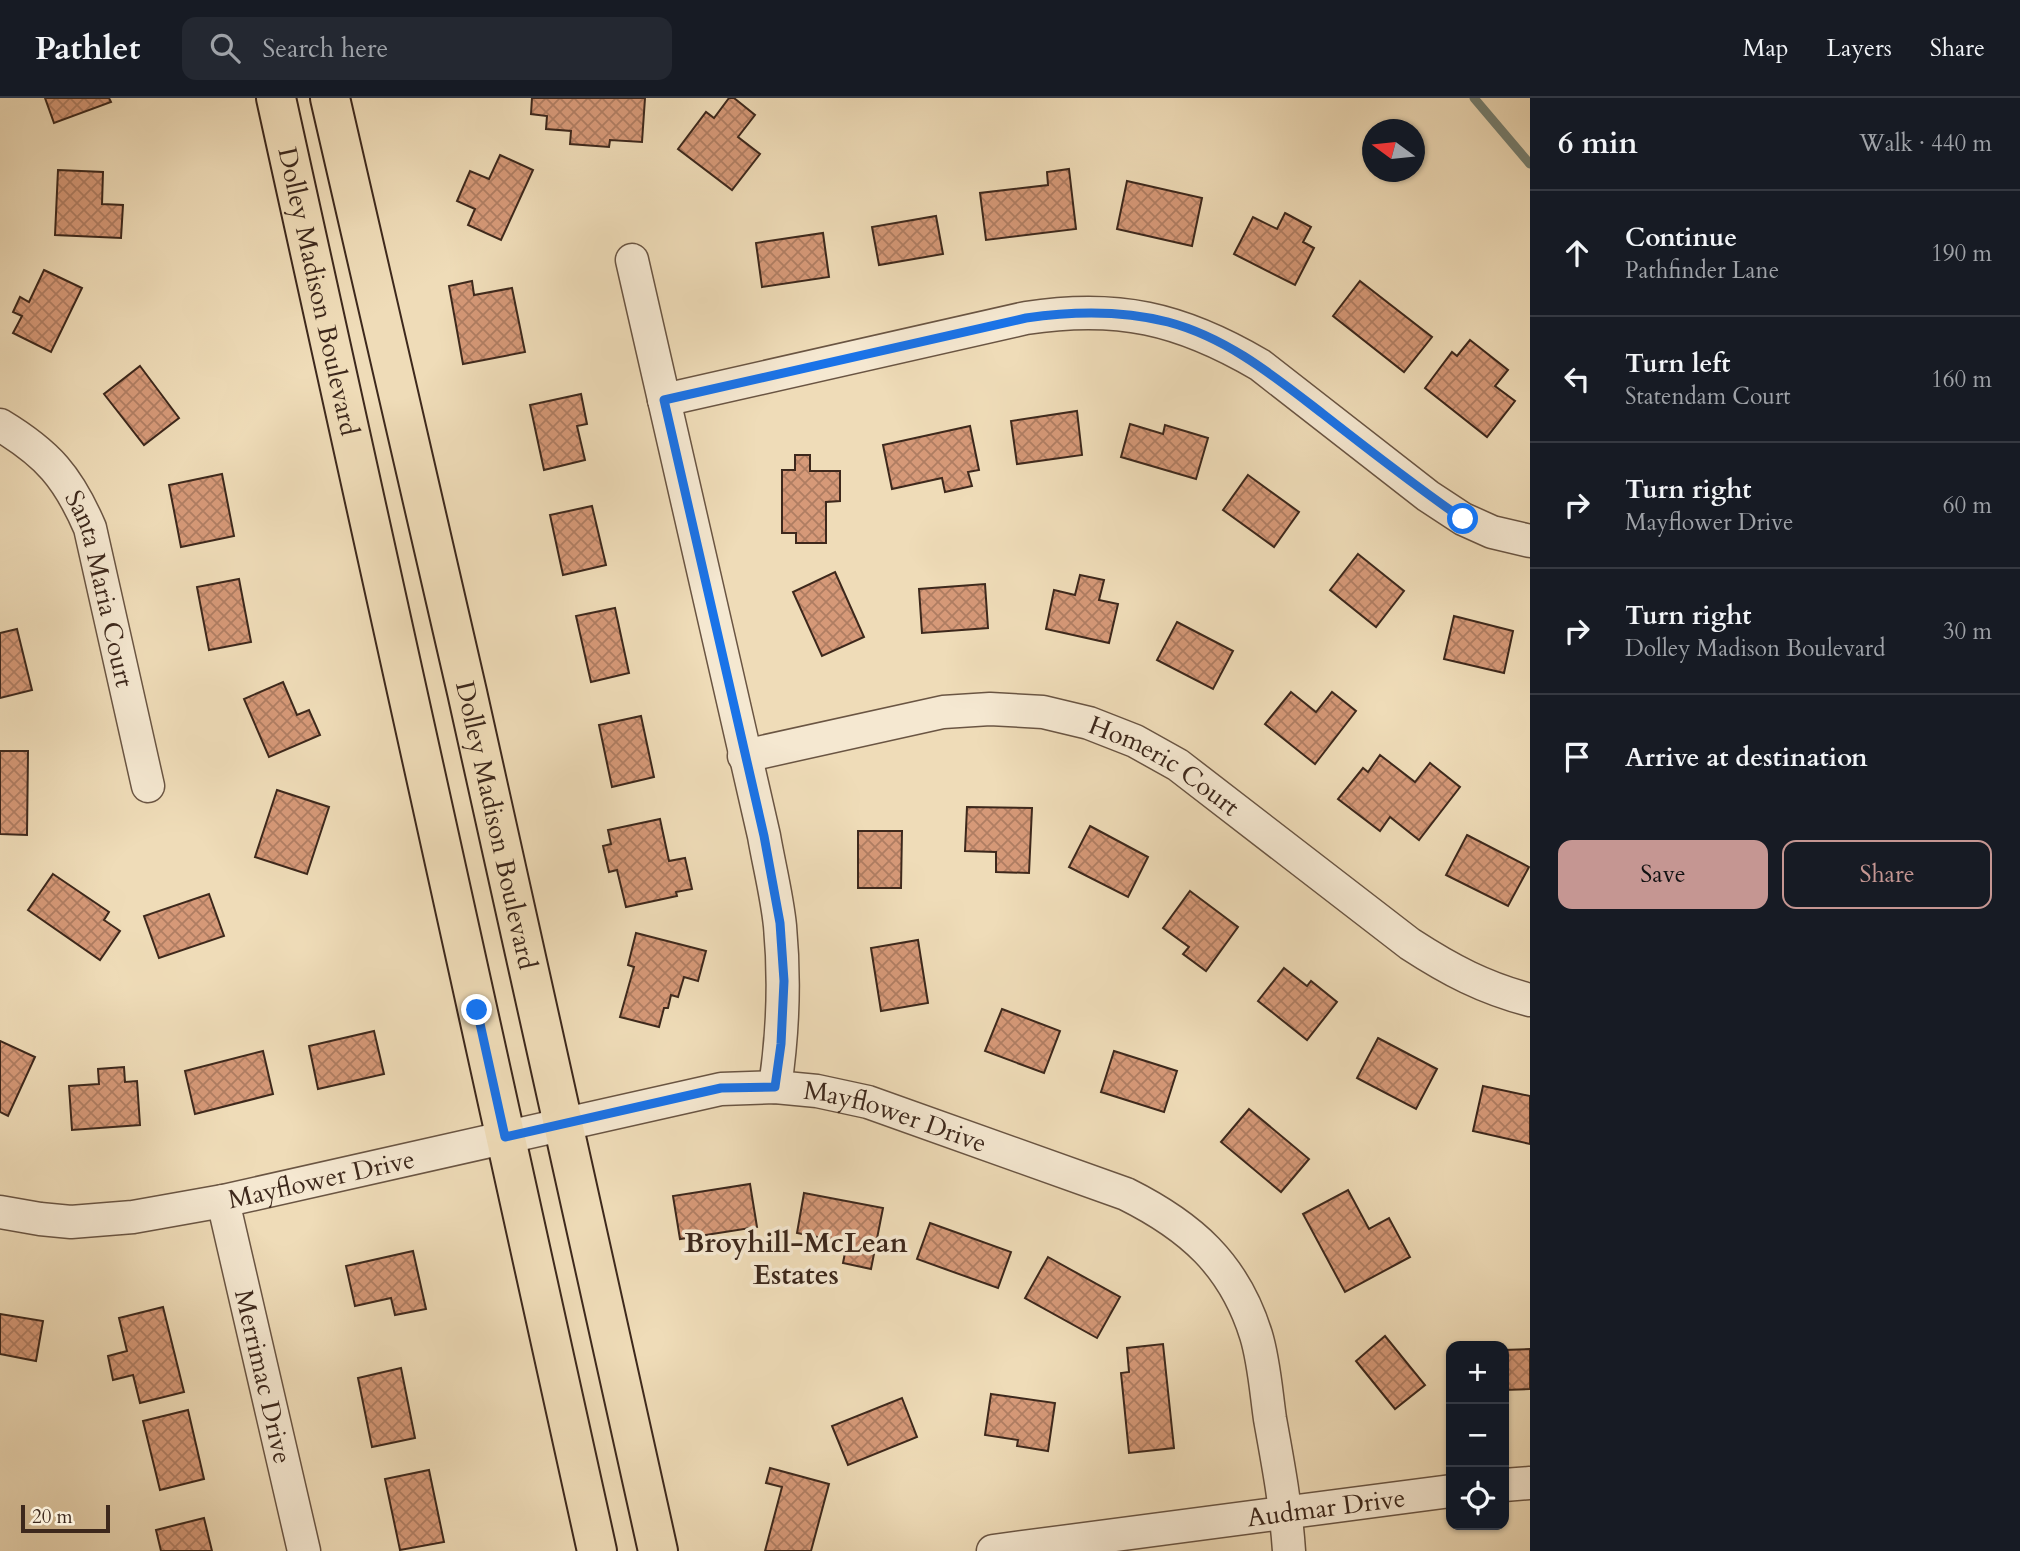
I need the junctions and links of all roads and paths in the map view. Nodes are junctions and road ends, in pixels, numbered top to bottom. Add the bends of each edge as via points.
1 (276, 98) edge
2 (330, 98) edge
3 (632, 260) dead end
4 (664, 400) junction
5 (0, 425) edge
6 (1530, 541) edge
7 (744, 756) junction
8 (148, 786) dead end
9 (1530, 1000) edge
10 (775, 1087) junction
11 (564, 1125) junction
12 (505, 1137) junction
13 (223, 1201) junction
14 (0, 1212) edge
15 (1530, 1483) edge
16 (1509, 1485) edge
17 (1446, 1492) edge
18 (1287, 1514) junction
19 (304, 1551) edge
20 (597, 1551) edge
21 (658, 1551) edge
22 (993, 1551) edge
23 (1289, 1551) edge

1 - 12 main road, Dolley Madison Boulevard
2 - 11 main road, Dolley Madison Boulevard
3 - 4 street
4 - 6 street via 1026,318 1101,312 1143,317 1230,347 1463,519
4 - 7 street
5 - 8 street, Santa Maria Court via 56,468 76,496 90,528
7 - 9 street, Homeric Court via 943,712 1043,712 1089,723 1178,765 1450,970 1495,991
7 - 10 street via 780,923 784,981
10 - 11 street, Mayflower Drive via 721,1088
10 - 18 street, Mayflower Drive via 868,1102 1054,1166 1138,1199 1197,1238 1241,1298 1256,1336
11 - 12 street, Mayflower Drive
11 - 21 main road, Dolley Madison Boulevard
12 - 13 street, Mayflower Drive
12 - 20 main road, Dolley Madison Boulevard
13 - 14 street, Mayflower Drive via 103,1221
13 - 19 street, Merrimac Drive
15 - 16 street
17 - 18 street, Audmar Drive
18 - 22 street, Audmar Drive
18 - 23 street, Mayflower Drive

